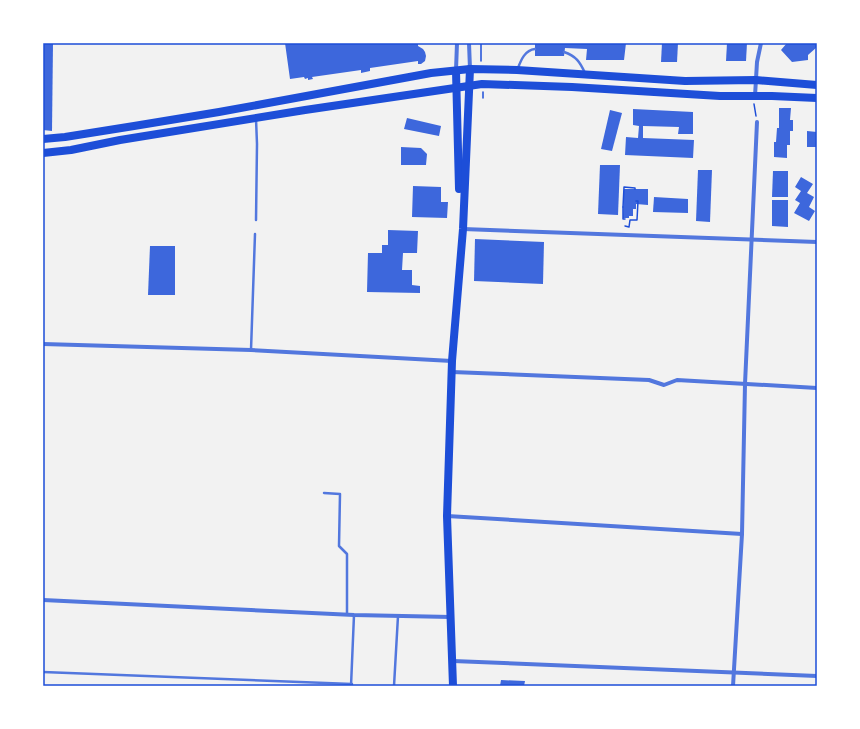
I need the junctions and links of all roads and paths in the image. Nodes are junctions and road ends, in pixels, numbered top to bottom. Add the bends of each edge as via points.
1 (457, 43) edge
2 (469, 43) edge
3 (481, 43) edge
4 (761, 43) edge
5 (535, 49) dead end
6 (564, 52) dead end
7 (481, 61) dead end
8 (470, 69) junction
9 (517, 70) junction
10 (456, 71) junction
11 (585, 75) junction
12 (756, 80) junction
13 (817, 85) edge
14 (469, 86) junction
15 (456, 87) junction
16 (755, 96) junction
17 (817, 98) edge
18 (256, 118) junction
19 (757, 122) joint
20 (43, 139) edge
21 (43, 153) edge
22 (635, 189) dead end
23 (636, 201) dead end
24 (625, 219) dead end
25 (256, 220) dead end
26 (625, 226) dead end
27 (463, 230) junction
28 (255, 234) dead end
29 (751, 240) junction
30 (817, 242) edge
31 (43, 344) edge
32 (251, 350) junction
33 (452, 361) junction
34 (452, 372) junction
35 (745, 384) junction
36 (817, 388) edge
37 (324, 493) dead end
38 (447, 516) junction
39 (742, 534) junction
40 (43, 600) edge
41 (347, 614) junction
42 (354, 615) junction
43 (398, 616) junction
44 (451, 617) junction
45 (453, 661) junction
46 (43, 672) edge
47 (733, 673) junction
48 (817, 676) edge
49 (352, 685) edge
50 (394, 686) edge
51 (453, 686) edge
52 (733, 686) edge

1 - 10 street
2 - 8 street
3 - 7 path
4 - 12 street
5 - 9 lane via 527,52
6 - 11 lane via 575,57
8 - 9 main road
8 - 10 main road
8 - 14 main road
9 - 11 main road
10 - 15 main road
10 - 20 main road via 142,125
11 - 12 main road via 685,80
12 - 13 main road
12 - 16 street
14 - 15 main road
14 - 16 main road via 486,84 572,87
14 - 27 main road
15 - 18 main road
15 - 27 main road
16 - 17 main road
16 - 19 path
18 - 21 main road
18 - 25 lane
19 - 29 street
22 - 24 path via 624,187
23 - 26 path via 637,220 630,220 629,226
27 - 29 street
27 - 33 main road
28 - 32 lane
29 - 30 street
29 - 35 street
31 - 32 street
32 - 33 street
33 - 34 main road
34 - 35 street via 649,380 664,385 677,380
34 - 38 main road
35 - 36 street
35 - 39 street
37 - 41 lane via 340,494 339,546 347,552
38 - 39 street
38 - 44 main road
39 - 47 street
40 - 41 street
41 - 42 street
42 - 43 street
42 - 49 lane
43 - 44 street
43 - 50 lane
44 - 45 main road
45 - 47 street
45 - 51 main road
46 - 49 lane
47 - 48 street
47 - 52 street

